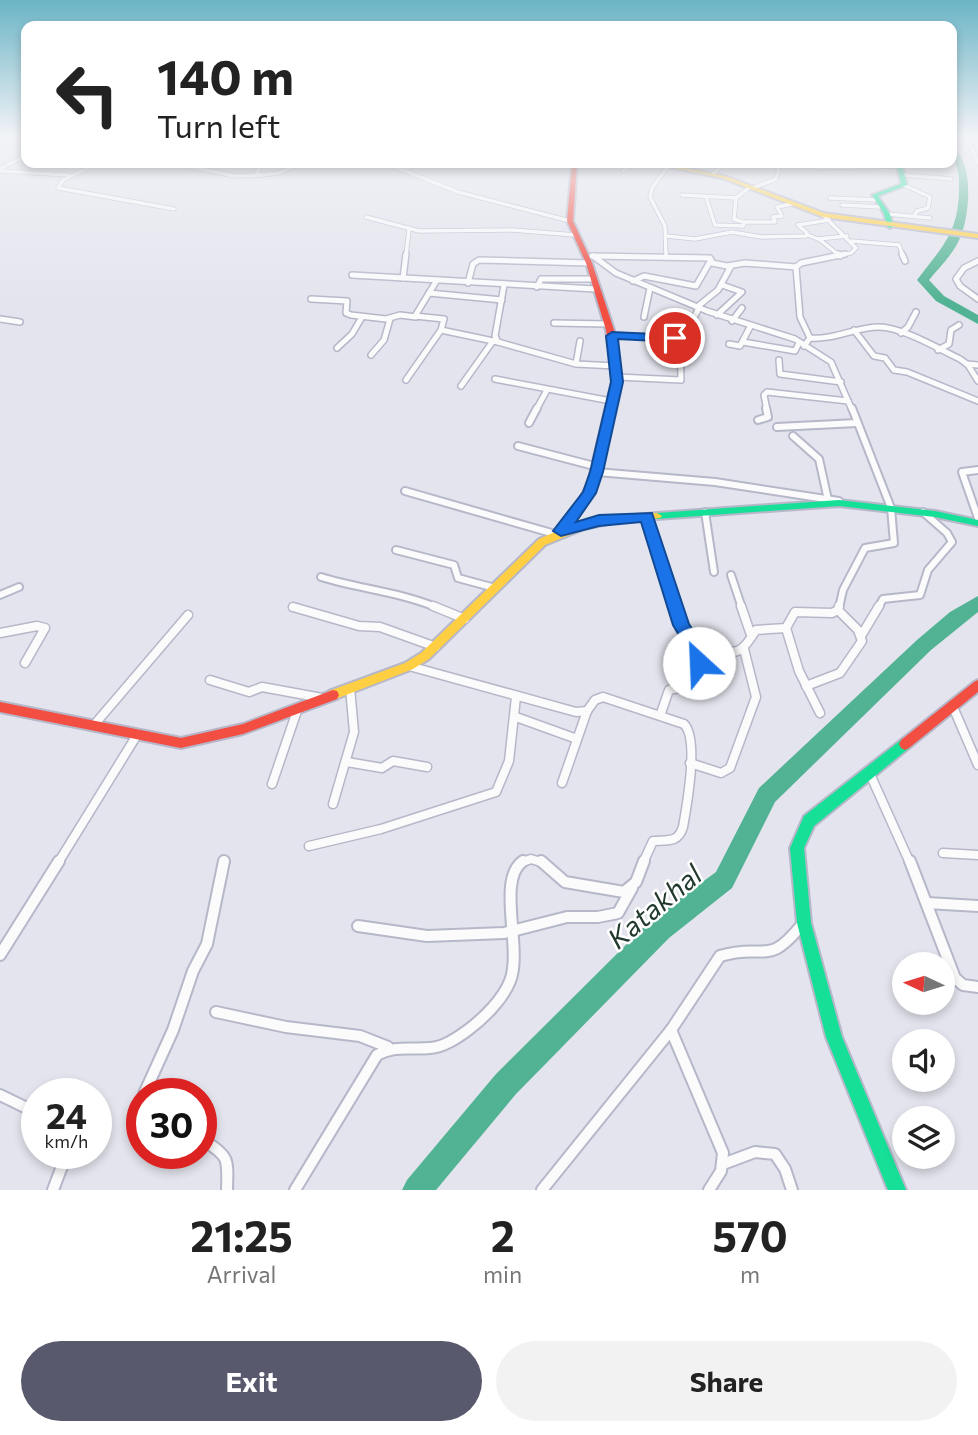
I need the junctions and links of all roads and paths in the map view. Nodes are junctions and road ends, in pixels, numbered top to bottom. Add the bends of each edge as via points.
1 (78, 192) edge
2 (457, 192) edge
3 (573, 192) edge
4 (651, 192) edge
5 (746, 192) edge
6 (761, 192) edge
7 (881, 192) edge
8 (923, 192) edge
9 (682, 195) dead end
10 (706, 197) junction
11 (736, 198) junction
12 (830, 198) dead end
13 (792, 204) junction
14 (842, 205) dead end
15 (174, 209) dead end
16 (884, 212) junction
17 (914, 216) junction
18 (366, 217) dead end
19 (826, 218) junction
20 (930, 218) dead end
21 (570, 221) junction
22 (743, 222) junction
23 (409, 229) junction
24 (576, 234) junction
25 (808, 235) junction
26 (666, 236) junction
27 (847, 236) junction
28 (978, 236) edge
29 (818, 239) junction
30 (852, 241) junction
31 (666, 255) junction
32 (840, 256) junction
33 (590, 258) junction
34 (710, 260) junction
35 (905, 261) dead end
36 (978, 261) edge
37 (731, 266) junction
38 (796, 267) junction
39 (352, 275) dead end
40 (403, 278) junction
41 (437, 280) junction
42 (633, 281) junction
43 (468, 282) junction
44 (594, 284) junction
45 (504, 285) junction
46 (722, 285) junction
47 (537, 287) junction
48 (650, 288) junction
49 (429, 293) junction
50 (311, 299) dead end
51 (978, 299) edge
52 (502, 300) junction
53 (698, 308) junction
54 (742, 308) dead end
55 (916, 312) dead end
56 (717, 315) junction
57 (362, 317) junction
58 (416, 317) junction
59 (644, 317) dead end
60 (0, 319) edge
61 (390, 319) junction
62 (732, 321) junction
63 (20, 323) dead end
64 (554, 323) dead end
65 (608, 324) junction
66 (959, 325) dead end
67 (750, 327) junction
68 (441, 330) junction
69 (854, 330) junction
70 (686, 333) dead end
71 (901, 333) junction
72 (612, 336) junction
73 (810, 338) junction
74 (580, 341) dead end
75 (496, 342) junction
76 (743, 342) junction
77 (729, 344) dead end
78 (801, 344) junction
79 (337, 348) dead end
80 (938, 350) junction
81 (371, 355) dead end
82 (779, 360) dead end
83 (576, 364) junction
84 (967, 364) junction
85 (978, 365) edge
86 (617, 371) junction
87 (495, 379) dead end
88 (406, 380) dead end
89 (841, 382) junction
90 (978, 382) edge
91 (461, 386) dead end
92 (547, 390) junction
93 (611, 401) junction
94 (848, 401) junction
95 (978, 401) edge
96 (758, 420) dead end
97 (529, 422) dead end
98 (857, 423) junction
99 (777, 427) dead end
100 (793, 436) dead end
101 (518, 446) dead end
102 (597, 469) junction
103 (978, 470) edge
104 (405, 491) dead end
105 (828, 500) junction
106 (852, 504) junction
107 (891, 508) junction
108 (705, 512) junction
109 (923, 512) junction
110 (647, 517) junction
111 (978, 520) edge
112 (558, 533) junction
113 (396, 550) dead end
114 (714, 572) dead end
115 (731, 575) dead end
116 (321, 577) dead end
117 (19, 587) dead end
118 (495, 588) junction
119 (0, 595) edge
120 (293, 607) dead end
121 (838, 610) junction
122 (188, 615) dead end
123 (466, 619) junction
124 (786, 628) junction
125 (0, 633) edge
126 (751, 635) junction
127 (861, 636) junction
128 (437, 647) junction
129 (744, 649) junction
130 (701, 656) junction
131 (25, 663) dead end
132 (409, 666) junction
133 (210, 680) dead end
134 (978, 685) edge
135 (806, 686) junction
136 (350, 688) junction
137 (516, 697) junction
138 (323, 698) junction
139 (0, 707) edge
140 (953, 707) junction
141 (298, 708) junction
142 (587, 711) junction
143 (661, 713) junction
144 (820, 713) dead end
145 (516, 717) junction
146 (94, 725) junction
147 (137, 735) junction
148 (577, 739) junction
149 (347, 762) junction
150 (690, 763) junction
151 (978, 765) edge
152 (427, 767) dead end
153 (870, 774) junction
154 (562, 783) dead end
155 (272, 784) dead end
156 (333, 804) dead end
157 (309, 846) dead end
158 (943, 853) dead end
159 (978, 855) edge
160 (225, 861) dead end
161 (632, 888) junction
162 (927, 903) junction
163 (978, 906) edge
164 (804, 923) junction
165 (358, 926) dead end
166 (513, 932) junction
167 (0, 955) edge
168 (978, 987) edge
169 (216, 1012) dead end
170 (671, 1030) junction
171 (387, 1047) junction
172 (151, 1078) edge
173 (0, 1095) edge
174 (21, 1105) edge
175 (217, 1149) edge
176 (723, 1164) junction
177 (61, 1169) edge
178 (53, 1190) edge
179 (227, 1190) edge
180 (295, 1190) edge
181 (542, 1190) edge
182 (709, 1190) edge
183 (792, 1190) edge
184 (897, 1190) edge

1 - 15 street
2 - 21 street
3 - 21 street
4 - 26 street via 652,206 664,222
5 - 11 street
6 - 13 street
7 - 16 street via 877,192
8 - 17 street via 930,197 928,208
9 - 10 street
10 - 11 street
10 - 22 street via 717,226 743,226
11 - 22 street via 734,219
12 - 16 street
13 - 19 street
13 - 22 street via 778,207 782,216 773,217 775,222
14 - 16 street
16 - 17 street
16 - 19 street
16 - 28 street via 924,230
17 - 20 street
18 - 23 street
19 - 25 street via 798,225
19 - 27 street
21 - 24 street
23 - 24 street
23 - 40 street
24 - 33 street
25 - 26 street via 761,237 732,232 695,239
25 - 29 street
26 - 31 street
27 - 29 street
27 - 30 street
29 - 32 street
30 - 32 street via 855,251
30 - 35 street via 899,245
31 - 33 street
31 - 34 street
32 - 38 street
33 - 42 street
33 - 43 street via 479,260 473,264
33 - 44 street
34 - 37 street
34 - 42 street via 696,286 644,276
36 - 51 street via 956,279
37 - 38 street
37 - 46 street
38 - 73 street via 800,317
39 - 40 street
40 - 41 street
41 - 43 street
41 - 49 street
42 - 48 street
43 - 45 street
44 - 47 street
44 - 47 street via 541,279
44 - 65 street
45 - 47 street
45 - 52 street
46 - 53 street
46 - 56 street via 742,292
48 - 53 street
48 - 59 street
49 - 52 street
49 - 58 street
50 - 57 street via 347,301 346,313
52 - 75 street
53 - 56 street
53 - 70 street
54 - 62 street
55 - 71 street
56 - 62 street
57 - 61 street
57 - 79 street
58 - 61 street
58 - 68 street via 444,319
60 - 63 street
61 - 81 street via 384,340
62 - 67 street
64 - 65 street
65 - 72 street
66 - 80 street via 951,330 949,344
67 - 76 street
67 - 78 street
68 - 75 street
68 - 88 street
69 - 71 street via 888,327
69 - 73 street via 831,339
69 - 95 street via 874,356 885,358 894,370
71 - 80 street
72 - 86 street
72 - 86 street via 670,337 680,344 681,380
73 - 78 street
74 - 83 street
75 - 83 street
75 - 91 street
76 - 77 street via 740,346
76 - 78 street via 795,352
78 - 89 street via 831,362
80 - 84 street
82 - 89 street via 780,374
83 - 86 street
84 - 85 street
84 - 90 street
86 - 93 street
87 - 92 street
89 - 94 street
92 - 93 street
92 - 97 street
93 - 102 street
94 - 96 street via 764,393 768,417
94 - 98 street
98 - 99 street
98 - 107 street
100 - 105 street via 819,459
101 - 102 street
102 - 105 street
102 - 112 street via 589,493
103 - 111 street via 961,476
104 - 112 street
105 - 106 street
106 - 107 street
106 - 108 street
107 - 109 street
107 - 121 street via 894,542 865,548
108 - 110 street
108 - 114 street
109 - 111 street
109 - 127 street via 952,542 931,566 920,595 883,599
110 - 112 street via 599,520
110 - 130 street via 681,625
112 - 118 street via 542,542
113 - 118 street via 454,565 458,578
115 - 126 street
116 - 123 street via 414,598
117 - 119 street
118 - 123 street
120 - 128 street via 359,626 380,627
121 - 124 street via 795,612
121 - 127 street
122 - 146 street
123 - 128 street
124 - 126 street via 763,629
124 - 135 street
125 - 131 street via 45,628
126 - 129 street
127 - 135 street via 840,673
128 - 132 street
129 - 130 street via 706,651
129 - 150 street via 756,697 730,768 721,773
130 - 143 street via 694,685 669,690
132 - 136 street
132 - 137 street
133 - 138 street via 249,692 262,687
134 - 140 street
135 - 144 street
136 - 138 street
136 - 149 street via 354,719
137 - 142 street
137 - 145 street
138 - 141 street
139 - 146 street
140 - 151 street
140 - 153 street
141 - 147 street via 207,739 181,743
141 - 155 street
142 - 143 street via 603,697
142 - 148 street
143 - 150 street via 688,727
145 - 148 street
145 - 157 street via 504,780 496,793
146 - 147 street
147 - 167 street
148 - 154 street
149 - 152 street via 382,768 393,761
149 - 156 street
150 - 161 street via 680,836 653,841
153 - 162 street
153 - 164 street via 809,821 801,834 797,873
158 - 159 street
160 - 172 street via 207,944
161 - 166 street via 618,913 568,917
161 - 166 street via 624,892 567,883 555,878 544,862 527,859 519,862 513,873
162 - 163 street
162 - 168 street via 955,978 963,985
164 - 170 street via 788,945 773,954 740,951 720,956
164 - 184 street via 834,1037
165 - 166 street via 427,936
166 - 171 street via 511,980 475,1024 434,1048
169 - 171 street via 360,1036
170 - 176 street via 718,1138
170 - 181 street
171 - 180 street via 359,1079
173 - 174 street
175 - 179 street via 228,1163
176 - 182 street
176 - 183 street via 755,1152 775,1154
177 - 178 street

